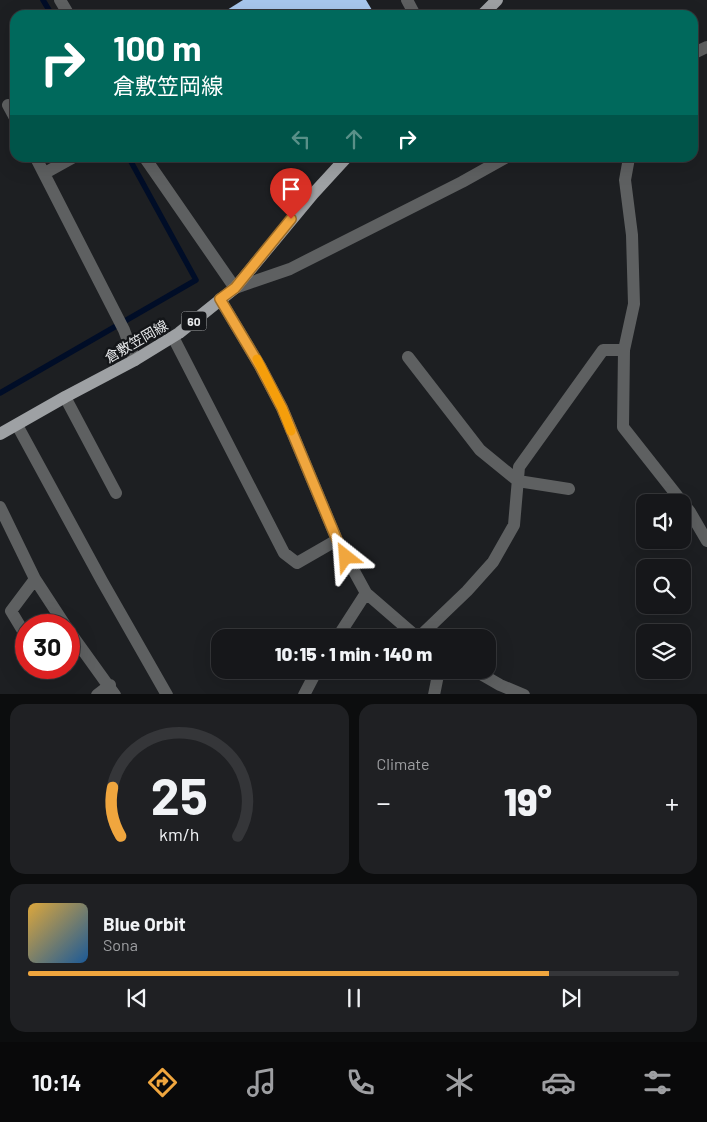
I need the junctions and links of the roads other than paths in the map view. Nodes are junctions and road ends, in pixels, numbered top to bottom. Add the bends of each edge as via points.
1 (497, 0) edge
2 (487, 10) edge
3 (8, 105) dead end
4 (10, 109) edge
5 (38, 162) edge
6 (65, 162) edge
7 (148, 162) edge
8 (342, 162) edge
9 (498, 162) edge
10 (628, 162) edge
11 (45, 173) junction
12 (235, 288) junction
13 (220, 299) junction
14 (173, 337) junction
15 (624, 350) junction
16 (408, 357) dead end
17 (136, 360) junction
18 (64, 397) junction
19 (17, 425) junction
20 (0, 434) edge
21 (518, 481) junction
22 (570, 489) dead end
23 (116, 493) dead end
24 (0, 507) edge
25 (337, 540) junction
26 (707, 541) edge
27 (36, 579) junction
28 (366, 593) junction
29 (58, 614) edge
30 (15, 618) edge
31 (343, 629) edge
32 (408, 629) edge
33 (428, 629) edge
34 (80, 646) edge
35 (312, 679) edge
36 (437, 679) edge
37 (490, 679) edge
38 (112, 690) edge
39 (97, 694) edge
40 (167, 694) edge
41 (304, 694) edge
42 (434, 694) edge
43 (524, 694) edge

1 - 2 main road
3 - 4 street
5 - 11 street
6 - 11 street
7 - 12 street
8 - 12 main road, 倉敷笠岡線 / 60
9 - 12 street via 290,269
10 - 15 street via 625,180 632,235 634,304
11 - 17 street
12 - 13 main road, 倉敷笠岡線 / 60
13 - 14 main road, 倉敷笠岡線 / 60
13 - 25 street via 282,408
14 - 17 main road, 倉敷笠岡線 / 60
14 - 25 street via 284,553 297,563
15 - 21 street via 603,350 519,467
15 - 26 street via 623,427 690,512
16 - 21 street via 480,450
17 - 18 main road, 倉敷笠岡線 / 60
18 - 19 main road, 倉敷笠岡線 / 60
18 - 23 street
19 - 20 main road, 倉敷笠岡線 / 60
19 - 40 street
21 - 22 street
21 - 33 street via 514,525 493,562
24 - 27 street
25 - 28 street
27 - 29 street
27 - 30 street via 11,611
28 - 31 street
28 - 32 street
34 - 38 street
35 - 41 street
36 - 42 street
37 - 43 street
38 - 39 street

